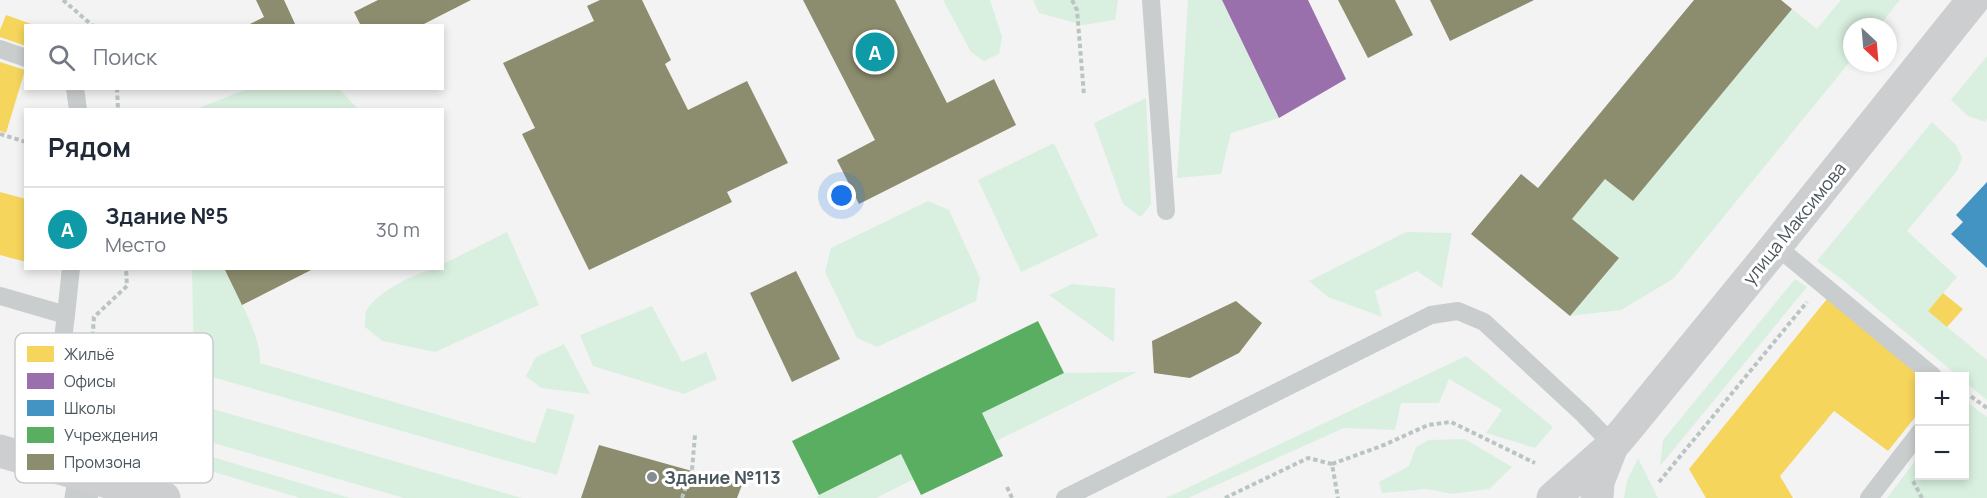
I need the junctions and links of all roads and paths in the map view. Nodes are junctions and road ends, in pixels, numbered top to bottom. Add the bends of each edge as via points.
1 (63, 0) edge
2 (1072, 0) edge
3 (1151, 0) edge
4 (1973, 0) edge
5 (91, 24) edge
6 (0, 49) edge
7 (24, 57) edge
8 (75, 90) edge
9 (117, 90) edge
10 (1084, 95) dead end
11 (78, 108) edge
12 (118, 108) edge
13 (0, 134) edge
14 (24, 141) edge
15 (1166, 211) dead end
16 (1776, 246) junction
17 (71, 270) edge
18 (126, 270) edge
19 (1822, 283) junction
20 (0, 296) edge
21 (66, 315) junction
22 (64, 333) edge
23 (93, 333) edge
24 (1928, 372) edge
25 (1969, 397) edge
26 (1987, 408) edge
27 (695, 435) dead end
28 (1915, 438) edge
29 (1613, 445) junction
30 (0, 451) edge
31 (15, 455) edge
32 (1535, 463) dead end
33 (1332, 464) junction
34 (1659, 482) dead end
35 (83, 487) edge
36 (1007, 487) dead end
37 (164, 498) edge
38 (682, 498) edge
39 (1012, 498) edge
40 (1065, 498) edge
41 (1225, 498) edge
42 (1338, 498) edge
43 (1553, 498) edge
44 (1597, 498) edge
45 (1869, 498) edge

1 - 5 path
2 - 10 path via 1077,10
3 - 15 lane
4 - 16 street, улица Максимова
6 - 7 lane
8 - 11 lane
9 - 12 path
13 - 14 path
16 - 19 lane
16 - 29 street, улица Максимова
17 - 21 lane
18 - 23 path via 127,286 94,317
19 - 24 lane
19 - 34 path
20 - 21 lane
21 - 22 lane
25 - 26 path
27 - 38 path via 692,470
28 - 45 lane
29 - 40 lane via 1487,324 1458,311 1431,315
29 - 43 street, улица Максимова
29 - 44 street, улица Максимова via 1598,482
30 - 31 street
32 - 33 path via 1451,422 1428,424
33 - 41 path via 1308,458
33 - 42 path
35 - 37 street
36 - 39 path

